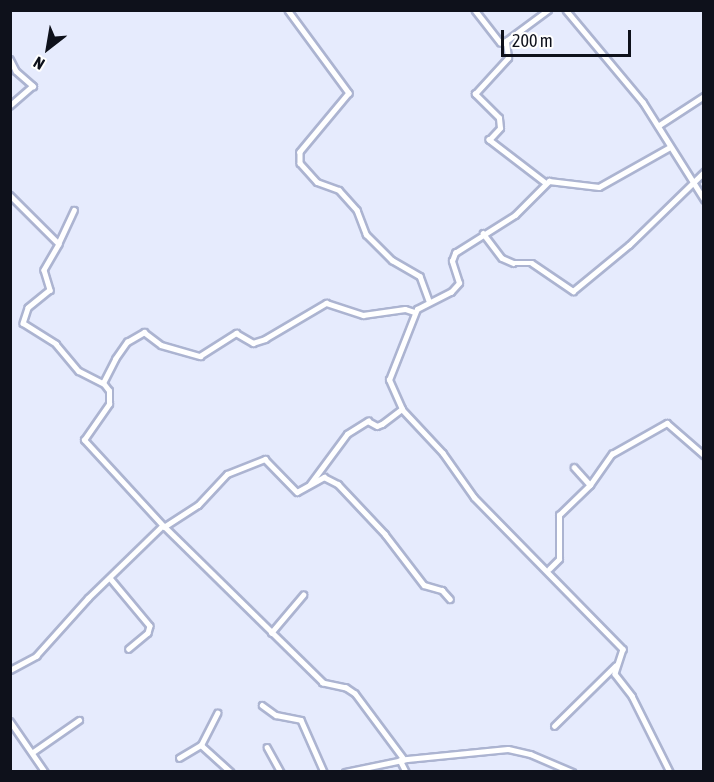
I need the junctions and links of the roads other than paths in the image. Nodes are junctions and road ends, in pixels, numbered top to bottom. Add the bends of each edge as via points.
1 (288, 10) edge
2 (475, 10) edge
3 (548, 10) edge
4 (566, 10) edge
5 (506, 43) junction
6 (10, 59) edge
7 (704, 96) edge
8 (10, 106) edge
9 (658, 126) junction
10 (670, 147) junction
11 (704, 172) edge
12 (545, 183) junction
13 (691, 183) junction
14 (10, 195) edge
15 (704, 199) edge
16 (74, 210) dead end
17 (483, 233) junction
18 (59, 242) junction
19 (429, 302) junction
20 (414, 312) junction
21 (103, 383) junction
22 (402, 409) junction
23 (704, 455) edge
24 (574, 467) dead end
25 (310, 484) junction
26 (590, 485) junction
27 (163, 527) junction
28 (549, 569) junction
29 (110, 578) junction
30 (303, 595) dead end
31 (450, 599) dead end
32 (271, 633) junction
33 (129, 649) dead end
34 (615, 666) junction
35 (10, 670) edge
36 (262, 705) dead end
37 (217, 713) dead end
38 (79, 720) dead end
39 (10, 721) edge
40 (554, 726) dead end
41 (201, 745) junction
42 (267, 747) dead end
43 (33, 752) junction
44 (179, 758) dead end
45 (402, 760) junction
46 (45, 771) edge
47 (231, 771) edge
48 (281, 771) edge
49 (324, 771) edge
50 (345, 771) edge
51 (406, 771) edge
52 (572, 771) edge
53 (670, 771) edge

1 - 19 street via 349,93 300,152 300,163 317,182 339,190 357,210 366,234 392,260 420,276
2 - 5 street via 501,43
3 - 5 street
4 - 9 street via 643,102
5 - 12 street via 508,57 475,94 499,118 500,128 489,140
6 - 8 street via 33,87
7 - 9 street
9 - 10 street
10 - 12 street via 599,187 553,180
10 - 13 street
11 - 13 street
12 - 17 street via 515,215
13 - 15 street
13 - 17 street via 629,245 573,291 532,263 513,263 502,258
14 - 18 street
16 - 18 street
17 - 19 street via 454,253 457,285
18 - 21 street via 44,270 50,291 28,308 22,321 60,347 78,371
19 - 20 street
20 - 21 street via 405,309 363,315 326,303 265,339 253,343 236,333 200,356 161,345 144,332 123,346
20 - 22 street via 388,380
21 - 27 street via 109,404 87,433 85,442
22 - 25 street via 382,424 376,426 368,421 347,434
22 - 28 street via 443,453 474,497
23 - 26 street via 667,423 609,456
24 - 26 street
25 - 27 street via 297,492 263,459 227,474 198,505
25 - 31 street via 324,477 338,484 386,534 424,585 442,590
26 - 28 street via 558,516 559,559
27 - 29 street
27 - 32 street
28 - 34 street via 623,649
29 - 33 street via 150,626 148,633
29 - 35 street via 36,656
30 - 32 street
32 - 45 street via 325,685 352,691
34 - 40 street
34 - 53 street via 615,674 632,696
36 - 49 street via 276,715 302,720
37 - 41 street
38 - 43 street
39 - 43 street
41 - 44 street
41 - 47 street
42 - 48 street
43 - 46 street
45 - 50 street
45 - 51 street
45 - 52 street via 512,749

